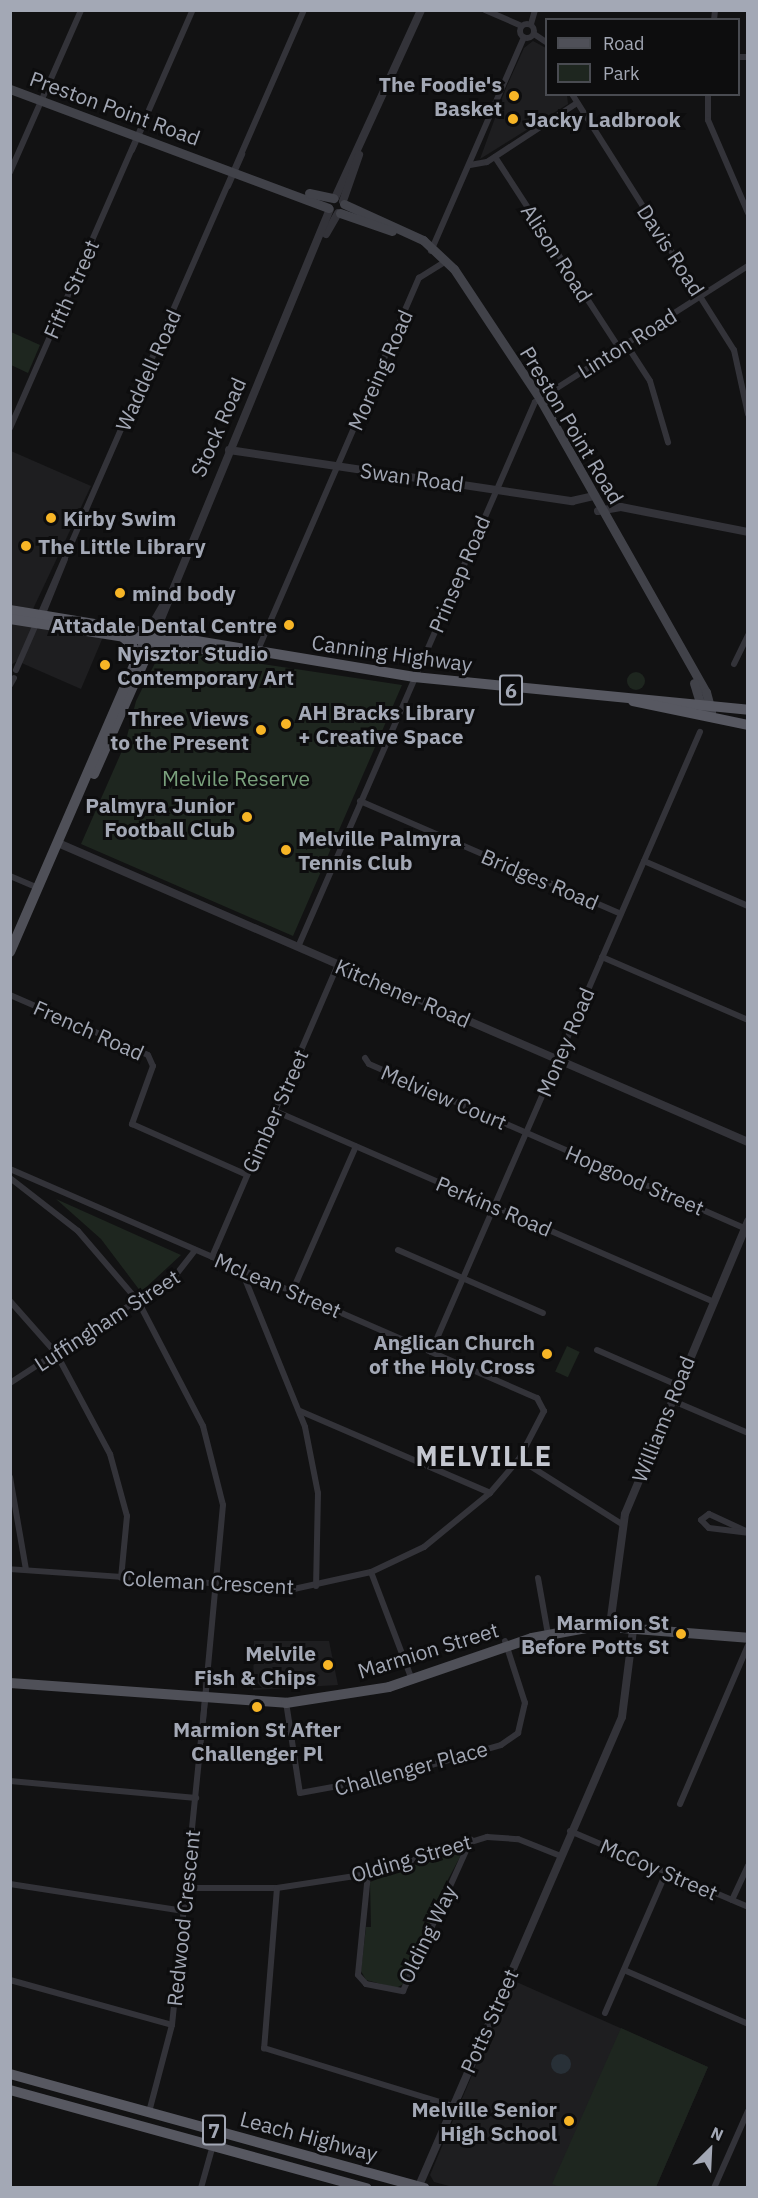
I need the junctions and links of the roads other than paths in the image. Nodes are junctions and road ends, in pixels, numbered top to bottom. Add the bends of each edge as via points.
1 (81, 10) edge
2 (193, 10) edge
3 (304, 10) edge
4 (421, 10) edge
5 (485, 10) edge
6 (535, 10) edge
7 (531, 24) junction
8 (522, 26) junction
9 (534, 34) junction
10 (524, 37) junction
11 (545, 41) edge
12 (10, 89) edge
13 (573, 96) edge
14 (708, 96) edge
15 (41, 100) junction
16 (577, 103) junction
17 (138, 135) junction
18 (495, 157) junction
19 (470, 165) junction
20 (236, 169) junction
21 (10, 172) edge
22 (336, 205) junction
23 (747, 213) edge
24 (432, 250) junction
25 (443, 263) junction
26 (747, 266) edge
27 (701, 297) junction
28 (626, 344) junction
29 (619, 348) junction
30 (747, 373) edge
31 (740, 378) junction
32 (538, 400) junction
33 (747, 414) edge
34 (10, 428) edge
35 (668, 442) dead end
36 (229, 450) junction
37 (338, 467) junction
38 (495, 489) junction
39 (592, 496) junction
40 (600, 511) junction
41 (747, 532) edge
42 (10, 610) edge
43 (39, 617) junction
44 (10, 619) edge
45 (747, 634) edge
46 (151, 636) junction
47 (123, 637) junction
48 (255, 652) junction
49 (134, 664) junction
50 (735, 664) dead end
51 (16, 670) dead end
52 (414, 677) junction
53 (14, 678) dead end
54 (10, 685) edge
55 (707, 710) junction
56 (747, 710) edge
57 (747, 725) edge
58 (700, 732) dead end
59 (81, 791) junction
60 (360, 801) junction
61 (58, 843) junction
62 (644, 861) junction
63 (10, 876) edge
64 (38, 888) junction
65 (747, 906) edge
66 (621, 914) junction
67 (298, 947) junction
68 (10, 952) edge
69 (602, 957) junction
70 (338, 965) junction
71 (10, 995) edge
72 (747, 1020) edge
73 (365, 1058) dead end
74 (557, 1060) junction
75 (275, 1111) junction
76 (526, 1133) junction
77 (747, 1142) edge
78 (356, 1146) junction
79 (10, 1169) edge
80 (247, 1175) junction
81 (10, 1178) edge
82 (494, 1206) junction
83 (746, 1224) edge
84 (195, 1250) junction
85 (398, 1250) dead end
86 (212, 1257) junction
87 (242, 1269) junction
88 (463, 1278) junction
89 (292, 1292) junction
90 (713, 1300) junction
91 (10, 1301) edge
92 (138, 1301) junction
93 (543, 1313) dead end
94 (597, 1350) dead end
95 (431, 1352) junction
96 (56, 1353) junction
97 (10, 1383) edge
98 (677, 1385) junction
99 (671, 1400) junction
100 (543, 1405) joint
101 (300, 1410) junction
102 (747, 1433) edge
103 (519, 1459) junction
104 (10, 1477) edge
105 (490, 1493) junction
106 (622, 1524) junction
107 (747, 1532) edge
108 (10, 1569) edge
109 (26, 1570) junction
110 (371, 1572) junction
111 (121, 1578) junction
112 (538, 1578) dead end
113 (316, 1586) junction
114 (218, 1588) junction
115 (610, 1622) junction
116 (634, 1624) junction
117 (548, 1632) junction
118 (747, 1633) edge
119 (747, 1638) edge
120 (506, 1644) junction
121 (747, 1645) edge
122 (412, 1678) junction
123 (10, 1681) edge
124 (205, 1699) junction
125 (286, 1701) junction
126 (10, 1781) edge
127 (196, 1798) junction
128 (680, 1804) dead end
129 (572, 1832) junction
130 (471, 1840) junction
131 (561, 1856) junction
132 (747, 1866) edge
133 (666, 1873) junction
134 (368, 1874) junction
135 (10, 1884) edge
136 (186, 1888) junction
137 (277, 1888) junction
138 (732, 1900) junction
139 (747, 1907) edge
140 (184, 1911) junction
141 (624, 1970) junction
142 (10, 1980) edge
143 (605, 2013) dead end
144 (747, 2024) edge
145 (172, 2025) junction
146 (10, 2074) edge
147 (10, 2090) edge
148 (452, 2106) junction
149 (747, 2111) edge
150 (149, 2112) junction
151 (213, 2145) junction
152 (201, 2187) edge
153 (366, 2187) edge
154 (420, 2187) edge
155 (714, 2187) edge

1 - 15 street
2 - 17 street, Fifth Street
3 - 20 street, Waddell Road
4 - 22 street, Stock Road
5 - 8 street
6 - 7 street
7 - 8 street
7 - 9 street
8 - 10 street
9 - 10 street
9 - 11 street
10 - 19 street
12 - 15 main road, Preston Point Road
13 - 16 street, Davis Road
14 - 23 street via 708,120
15 - 17 main road, Preston Point Road
15 - 21 street
16 - 18 street
16 - 27 street, Davis Road
17 - 20 main road, Preston Point Road
17 - 34 street, Fifth Street
18 - 19 street
18 - 29 street, Alison Road
19 - 24 street
20 - 22 main road, Preston Point Road
20 - 43 street, Waddell Road
22 - 24 main road, Preston Point Road
22 - 36 street, Stock Road
24 - 25 main road, Preston Point Road
24 - 32 main road, Preston Point Road via 453,269
25 - 32 main road, Preston Point Road
25 - 37 street, Moreing Road via 419,278
26 - 27 street, Linton Road
27 - 28 street, Linton Road
27 - 31 street, Davis Road via 734,350
28 - 29 street, Linton Road
28 - 35 street via 650,381
29 - 32 street, Linton Road
30 - 31 street
31 - 33 street, Davis Road
32 - 38 street, Prinsep Road
32 - 39 main road, Preston Point Road
36 - 37 street, Swan Road
36 - 46 street, Stock Road
37 - 38 street, Swan Road
37 - 48 street, Moreing Road
38 - 39 street, Swan Road via 576,501
38 - 52 street, Prinsep Road
39 - 40 main road, Preston Point Road
40 - 41 street via 621,507
40 - 55 main road, Preston Point Road
42 - 43 highway, Canning Highway / 6
43 - 44 highway, Canning Highway / 6
43 - 46 highway, Canning Highway / 6
43 - 47 highway, Canning Highway / 6
43 - 51 street, Waddell Road
45 - 50 street
46 - 47 highway, Canning Highway / 6
46 - 48 highway, Canning Highway / 6
46 - 49 main road, Stock Road
46 - 59 main road, Stock Road
47 - 49 highway via 132,645
48 - 52 highway, Canning Highway / 6
49 - 59 main road, Stock Road
52 - 55 highway, Canning Highway / 6
52 - 60 street, Prinsep Road
53 - 54 street
55 - 56 highway, Canning Highway / 6
55 - 57 highway, Canning Highway / 6
58 - 62 street, Money Road
59 - 61 main road, Stock Road
60 - 66 street, Bridges Road
60 - 67 street, Prinsep Road
61 - 64 main road, Stock Road
61 - 67 street, Kitchener Road
62 - 65 street
62 - 66 street, Money Road
63 - 64 street
64 - 68 main road, Stock Road
66 - 69 street, Money Road
67 - 70 street, Kitchener Road
69 - 72 street
69 - 74 street, Money Road
70 - 74 street, Kitchener Road
70 - 75 street, Gimber Street
71 - 80 street, French Road via 148,1055 153,1066 132,1124
73 - 76 street, Melview Court via 369,1064
74 - 76 street, Money Road
74 - 77 street, Kitchener Road
75 - 78 street, Perkins Road
75 - 80 street, Gimber Street
76 - 82 street, Money Road
76 - 83 street, Hopgood Street
78 - 82 street, Perkins Road
78 - 89 street
79 - 84 street, McLean Street
80 - 86 street, Gimber Street
81 - 92 street, Redwood Crescent via 78,1231
82 - 88 street, Money Road
82 - 90 street, Perkins Road
83 - 90 street, Williams Road
84 - 86 street, McLean Street
84 - 92 street, Luffingham Street via 181,1272
85 - 88 street
86 - 87 street, McLean Street
87 - 89 street, McLean Street
87 - 101 street
88 - 93 street
88 - 95 street, Money Road
89 - 95 street, McLean Street
90 - 98 street, Williams Road
91 - 96 street
92 - 96 street, Luffingham Street
92 - 114 street, Redwood Crescent via 187,1389 213,1458 223,1505
94 - 98 street
95 - 100 street, McLean Street
96 - 97 street, Luffingham Street
96 - 111 street via 98,1426 119,1479 127,1516
98 - 99 street, Williams Road
99 - 102 street
99 - 106 street, Williams Road
100 - 103 street, Coleman Crescent
101 - 105 street
101 - 113 street via 318,1482
103 - 105 street, Coleman Crescent
103 - 106 street
104 - 109 street
105 - 110 street, Coleman Crescent via 424,1547
106 - 115 street, Williams Road
107 - 107 street via 709,1528 701,1520 709,1514
108 - 109 street, Coleman Crescent
109 - 111 street, Coleman Crescent
110 - 113 street, Coleman Crescent
110 - 122 street
111 - 114 street, Coleman Crescent
112 - 117 street
113 - 114 street, Coleman Crescent
114 - 124 street, Redwood Crescent
115 - 116 main road, Marmion Street
115 - 117 main road, Marmion Street
116 - 118 main road, Marmion Street
116 - 119 main road, Marmion Street
116 - 129 street, Potts Street via 624,1712
117 - 120 main road, Marmion Street
120 - 122 main road, Marmion Street
120 - 125 street, Challenger Place via 526,1713 511,1740 357,1785 300,1793
121 - 128 street
122 - 125 main road, Marmion Street
123 - 124 main road, Marmion Street
124 - 125 main road, Marmion Street
124 - 127 street, Redwood Crescent
126 - 127 street
127 - 136 street, Redwood Crescent
129 - 131 street, Potts Street
129 - 133 street, McCoy Street
130 - 131 street, Olding Street via 518,1839
130 - 134 street, Olding Street
130 - 134 street, Olding Way via 403,1991 366,1984 358,1975
131 - 148 street, Potts Street
132 - 138 street
133 - 138 street, McCoy Street
133 - 141 street
134 - 137 street, Olding Street
135 - 140 street
136 - 137 street, Olding Street
136 - 140 street, Redwood Crescent
137 - 148 street via 264,2048
138 - 139 street, McCoy Street
140 - 145 street, Redwood Crescent
141 - 143 street
141 - 144 street
142 - 145 street
145 - 150 street, Redwood Crescent
146 - 150 highway, Leach Highway / 7
147 - 151 highway, Leach Highway / 7
148 - 154 street, Potts Street
149 - 155 street
150 - 154 highway, Leach Highway / 7
151 - 152 street
151 - 153 highway, Leach Highway / 7

